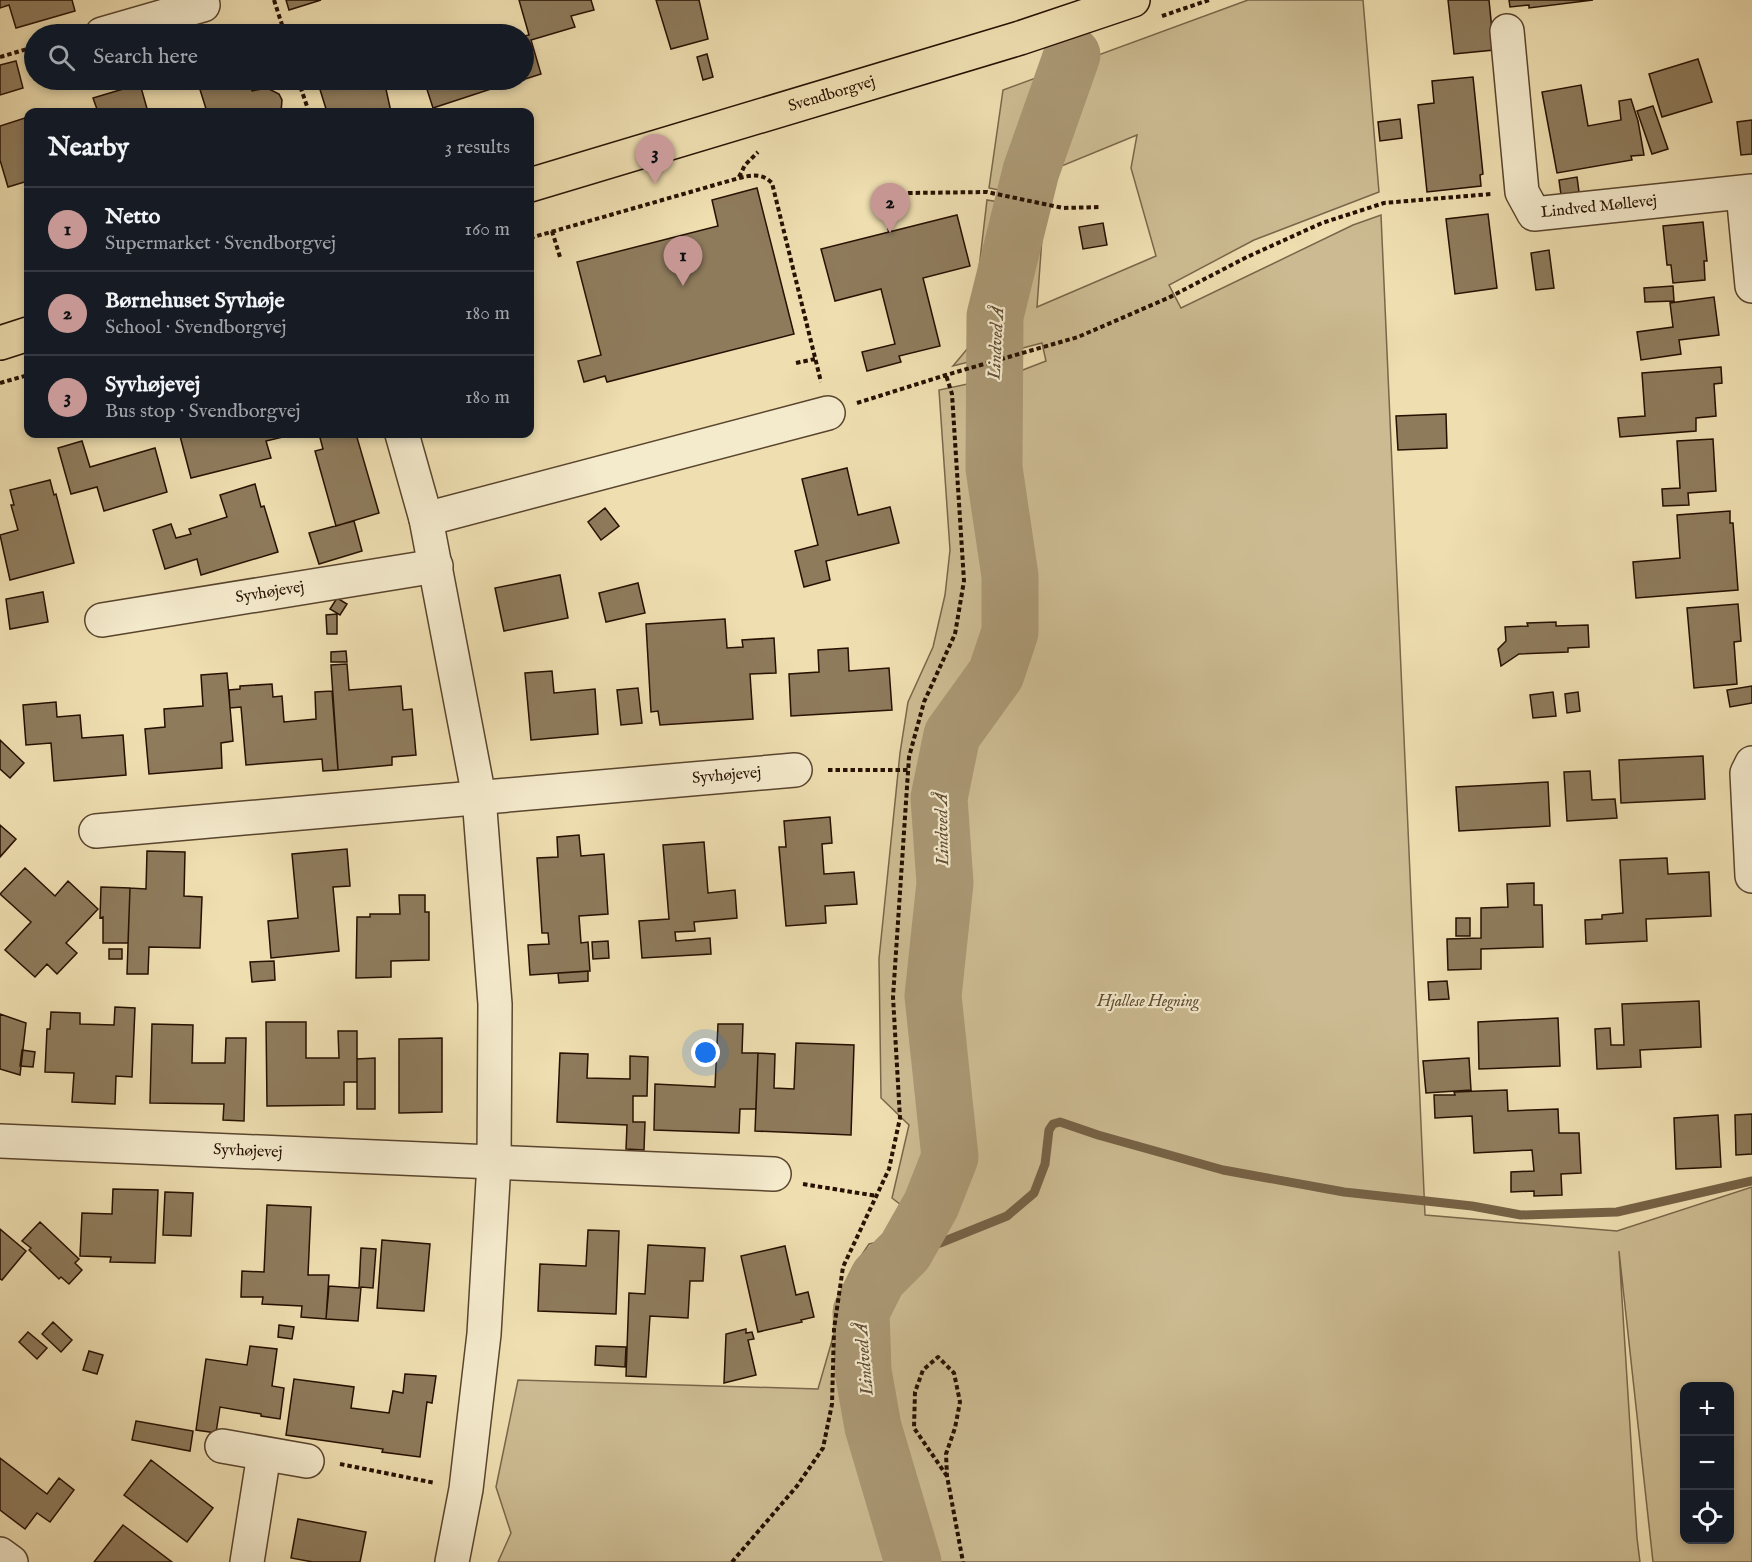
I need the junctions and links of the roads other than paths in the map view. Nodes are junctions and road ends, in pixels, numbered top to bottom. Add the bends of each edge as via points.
1 (1133, 0) edge
2 (203, 5) dead end
3 (140, 11) edge
4 (119, 24) edge
5 (1507, 31) dead end
6 (534, 184) edge
7 (1747, 192) edge
8 (1752, 286) edge
9 (24, 335) edge
10 (0, 343) edge
11 (828, 412) road end
12 (403, 438) edge
13 (426, 519) junction
14 (436, 566) junction
15 (102, 620) dead end
16 (1752, 763) edge
17 (795, 771) road end
18 (479, 797) junction
19 (96, 831) dead end
20 (1752, 876) edge
21 (0, 1141) edge
22 (494, 1163) junction
23 (774, 1174) road end
24 (222, 1446) dead end
25 (264, 1454) junction
26 (307, 1461) road end
27 (0, 1554) edge
28 (11, 1562) edge
29 (247, 1562) edge
30 (452, 1562) edge

1 - 6 main road, Svendborgvej via 1020,38
2 - 3 street
3 - 4 street
5 - 7 street, Lindved Møllevej via 1522,192 1534,214
7 - 8 street, Lindved Møllevej
9 - 10 main road
11 - 13 street
12 - 13 street
13 - 14 street
14 - 15 street, Syvhøjevej
14 - 18 street
16 - 20 street via 1747,773
17 - 18 street, Syvhøjevej
18 - 19 street, Syvhøjevej
18 - 22 street via 495,1004
21 - 22 street, Syvhøjevej
22 - 23 street, Syvhøjevej
22 - 30 street via 484,1334 466,1489
24 - 25 street
25 - 26 street
25 - 29 street
27 - 28 street

